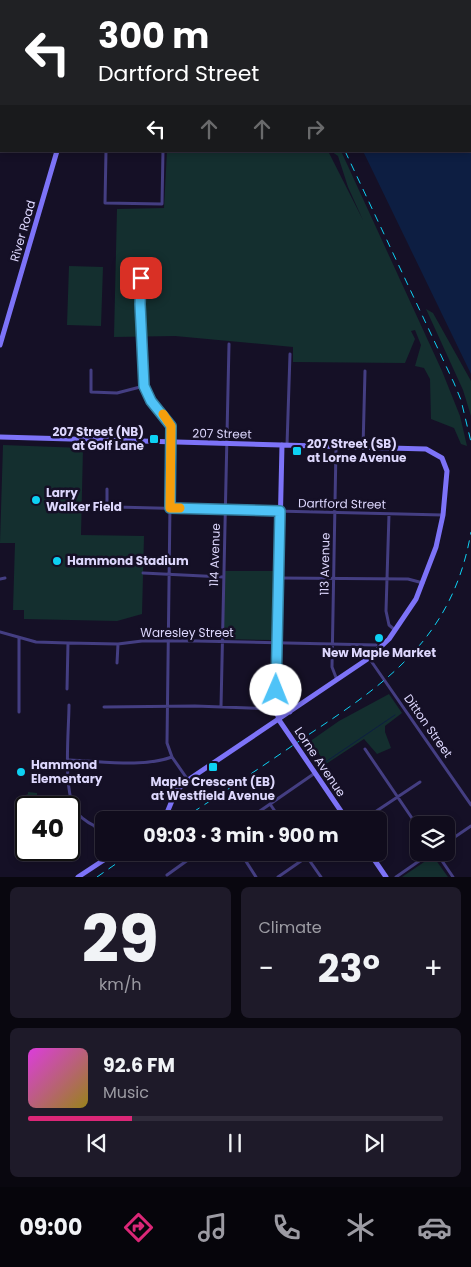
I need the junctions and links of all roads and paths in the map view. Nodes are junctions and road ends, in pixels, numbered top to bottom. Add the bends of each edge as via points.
1 (57, 152) edge
2 (106, 152) edge
3 (163, 152) edge
4 (141, 278) dead end
5 (229, 344) dead end
6 (0, 345) edge
7 (290, 354) dead end
8 (91, 370) dead end
9 (365, 371) dead end
10 (144, 386) junction
11 (0, 438) edge
12 (171, 443) junction
13 (227, 444) junction
14 (284, 445) junction
15 (336, 448) junction
16 (363, 448) junction
17 (108, 489) dead end
18 (170, 508) junction
19 (225, 510) junction
20 (280, 511) junction
21 (335, 513) junction
22 (389, 514) junction
23 (444, 515) junction
24 (143, 574) dead end
25 (169, 575) junction
26 (223, 577) junction
27 (5, 578) dead end
28 (279, 578) junction
29 (334, 578) junction
30 (387, 578) junction
31 (0, 580) edge
32 (423, 584) junction
33 (395, 630) junction
34 (0, 632) edge
35 (19, 638) junction
36 (168, 641) junction
37 (221, 642) junction
38 (68, 643) junction
39 (277, 643) junction
40 (118, 644) junction
41 (333, 644) junction
42 (376, 645) dead end
43 (369, 658) junction
44 (117, 663) dead end
45 (337, 680) junction
46 (67, 689) dead end
47 (69, 705) dead end
48 (167, 706) junction
49 (104, 707) dead end
50 (221, 707) junction
51 (276, 707) junction
52 (19, 712) dead end
53 (290, 712) junction
54 (279, 720) junction
55 (365, 749) dead end
56 (172, 757) junction
57 (69, 760) junction
58 (315, 773) junction
59 (188, 780) junction
60 (420, 782) dead end
61 (398, 797) junction
62 (270, 804) junction
63 (471, 805) edge
64 (168, 811) edge
65 (260, 811) edge
66 (275, 811) edge
67 (341, 811) edge
68 (377, 811) edge
69 (411, 816) edge
70 (471, 826) edge
71 (95, 827) edge
72 (455, 837) edge
73 (103, 861) edge
74 (186, 861) edge
75 (246, 861) edge
76 (301, 861) edge
77 (310, 861) edge
78 (375, 861) edge
79 (419, 861) edge
80 (442, 861) edge
81 (167, 875) dead end
82 (81, 876) edge
83 (256, 877) edge
84 (278, 877) edge
85 (321, 877) edge
86 (386, 877) edge
87 (396, 877) edge
88 (453, 877) edge

1 - 6 street, River Road
2 - 3 street via 105,203 162,204
4 - 10 street
5 - 13 street, 114 Avenue
7 - 14 street, Lorne Avenue
8 - 10 street via 91,392 117,393
9 - 16 street
10 - 12 street via 151,401 170,424
11 - 12 street, 207 Street
12 - 13 street, 207 Street
12 - 18 street
13 - 14 street, 207 Street
13 - 19 street, 114 Avenue
14 - 15 street, 207 Street
14 - 20 street, Lorne Avenue
15 - 16 street, 207 Street
15 - 21 street, 113 Avenue
16 - 23 street, 207 Street via 426,449 442,458 447,471
17 - 18 street, Dartford Street via 107,506
18 - 19 street, Dartford Street
18 - 25 street
19 - 20 street, Dartford Street
19 - 26 street, 114 Avenue
20 - 21 street, Dartford Street
20 - 28 street, Lorne Avenue
21 - 22 street, Dartford Street
21 - 29 street, 113 Avenue
22 - 23 street, Dartford Street
22 - 30 street
23 - 32 street
24 - 25 street
25 - 26 street
25 - 36 street
26 - 37 street, 114 Avenue
27 - 31 street
28 - 29 street
28 - 39 street, Lorne Avenue
29 - 30 street
29 - 41 street, 113 Avenue
30 - 32 street
30 - 33 street via 387,617
32 - 33 street
33 - 43 street
34 - 35 street, Waresley Street
35 - 38 street, Waresley Street
35 - 52 street
36 - 37 street, Waresley Street
36 - 40 street, Waresley Street
36 - 48 street
37 - 39 street, Waresley Street
37 - 50 street, 114 Avenue
38 - 40 street, Waresley Street
38 - 46 street
39 - 41 street, Waresley Street
39 - 51 street, Lorne Avenue
40 - 44 street
41 - 42 street, Waresley Street
41 - 45 street, 113 Avenue via 332,667
43 - 45 street
43 - 63 street, Ditton Street
45 - 53 street
47 - 57 street
48 - 49 street
48 - 50 street
48 - 56 street via 167,743
50 - 51 street
51 - 53 street
51 - 54 street, Lorne Avenue
53 - 54 street
54 - 58 street, Lorne Avenue
54 - 59 street
55 - 61 street
56 - 57 street via 136,762
56 - 59 street
57 - 71 street via 69,791 73,806 83,820
58 - 62 street
58 - 67 street, Lorne Avenue
59 - 64 street via 176,791
60 - 61 street
61 - 68 street
61 - 69 street
62 - 65 street
62 - 66 street
70 - 72 street
73 - 82 street
74 - 81 street
75 - 83 street
76 - 84 street
77 - 85 street
78 - 86 street
79 - 87 street
80 - 88 street

